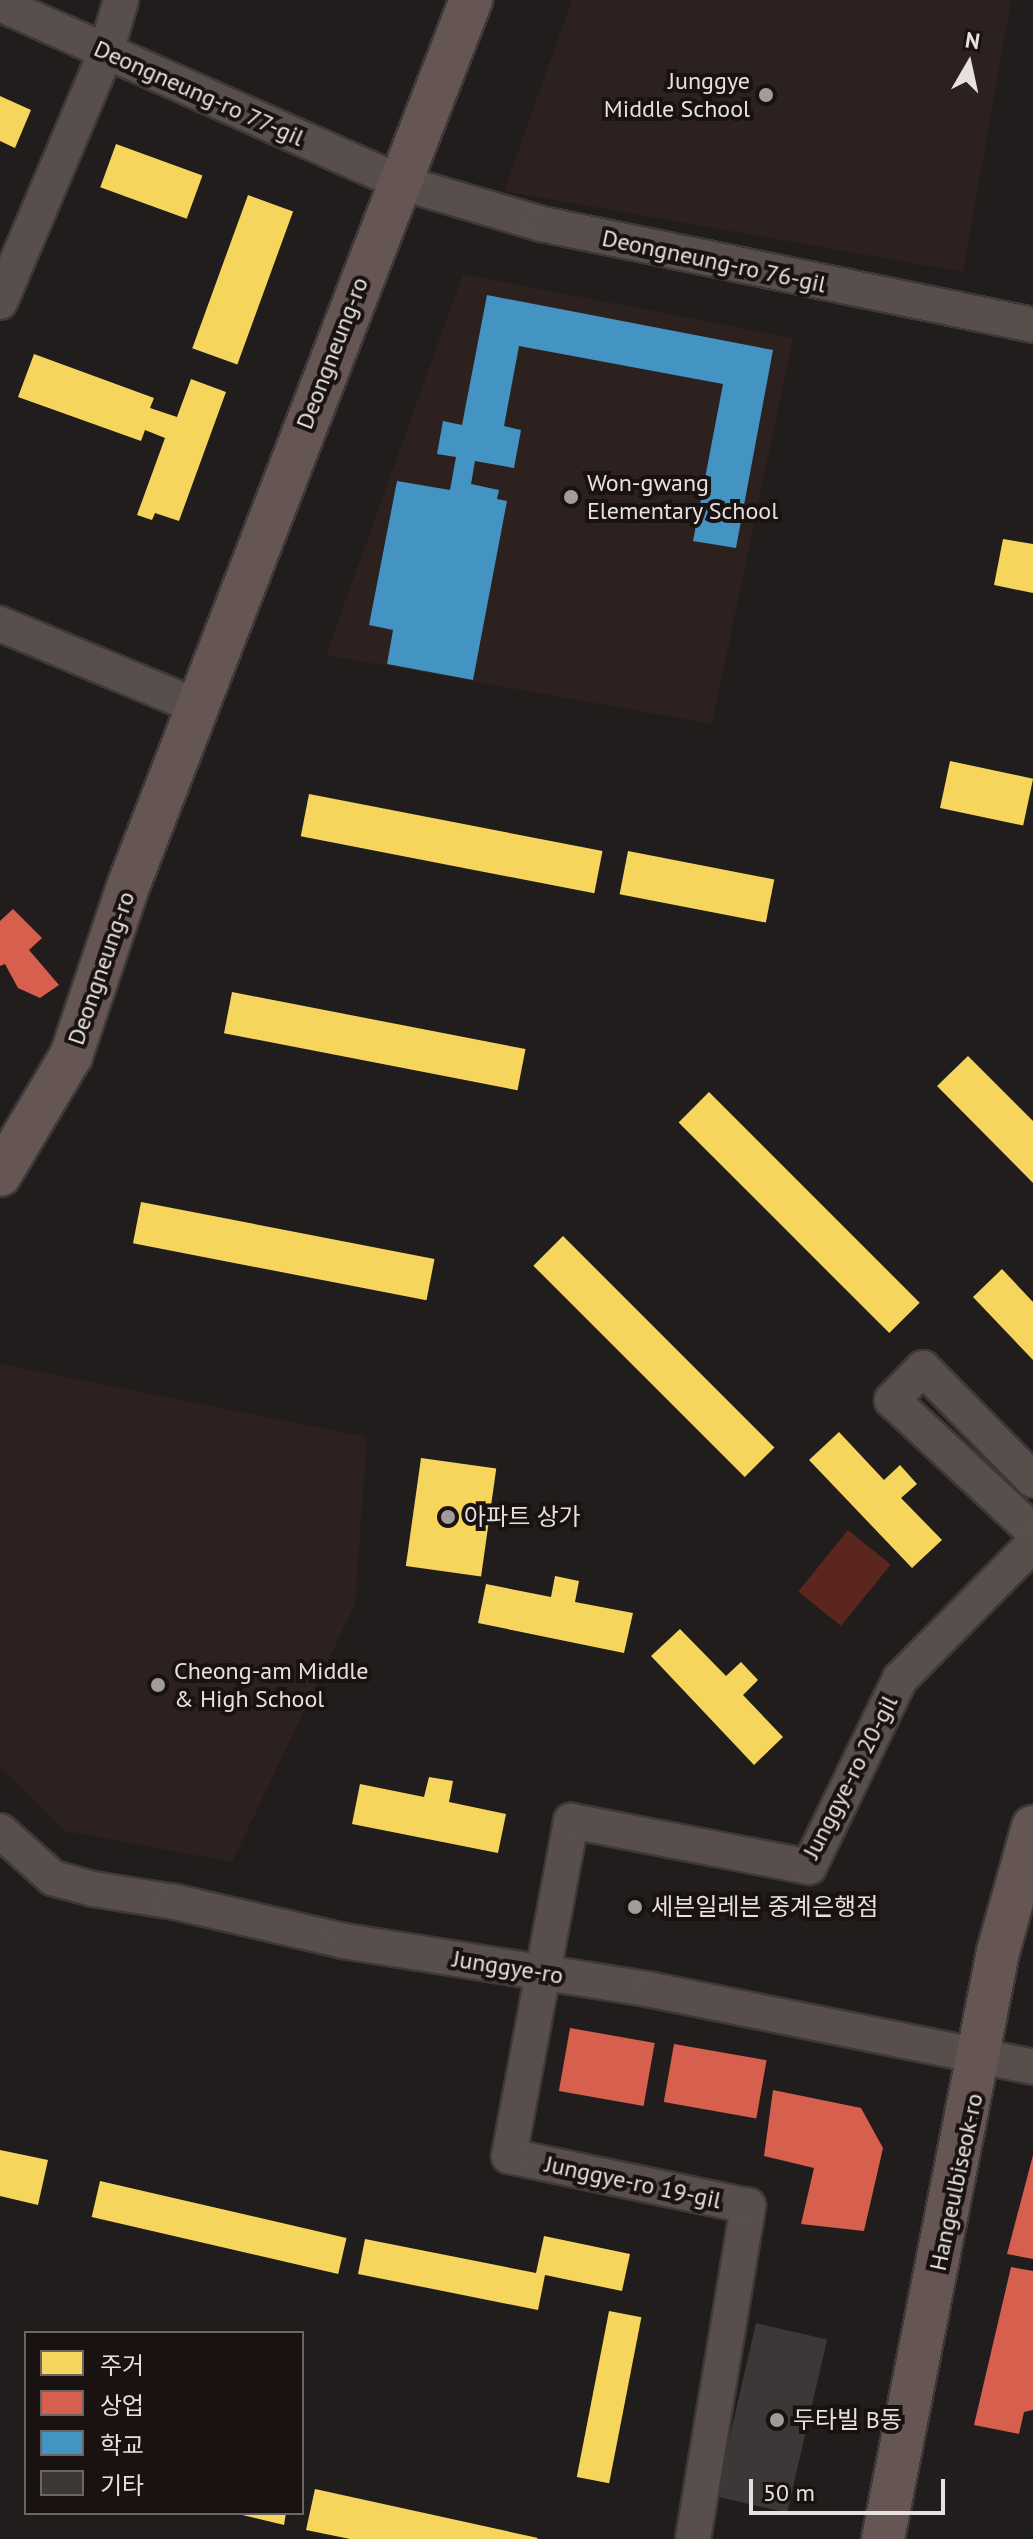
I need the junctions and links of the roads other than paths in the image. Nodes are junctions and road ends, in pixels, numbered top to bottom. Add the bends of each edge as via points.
1 (121, 0) edge
2 (471, 0) edge
3 (0, 4) edge
4 (106, 52) junction
5 (399, 182) junction
6 (0, 302) edge
7 (1033, 325) edge
8 (0, 624) edge
9 (198, 707) junction
10 (0, 1175) edge
11 (1033, 1480) edge
12 (1033, 1531) edge
13 (1033, 1544) edge
14 (1033, 1827) edge
15 (0, 1831) edge
16 (543, 1973) junction
17 (981, 2058) junction
18 (1033, 2067) edge
19 (693, 2539) edge
20 (883, 2539) edge

1 - 4 street
2 - 5 main road, Deongneung-ro
3 - 4 street, Deongneung-ro 77-gil
4 - 5 street, Deongneung-ro 77-gil
4 - 6 street
5 - 7 street, Deongneung-ro 76-gil via 542,224
5 - 9 main road, Deongneung-ro
8 - 9 street
9 - 10 main road, Deongneung-ro via 71,1056
11 - 12 street via 923,1368 892,1400
13 - 16 street, Junggye-ro 20-gil via 900,1679 809,1867 571,1821
14 - 17 main road, Hangeulbiseok-ro via 998,1952
15 - 16 street, Junggye-ro via 53,1878 93,1889 344,1941
16 - 17 street, Junggye-ro via 798,2018
16 - 19 street, Junggye-ro 19-gil via 509,2156 748,2206
17 - 18 street, Junggye-ro
17 - 20 main road, Hangeulbiseok-ro

